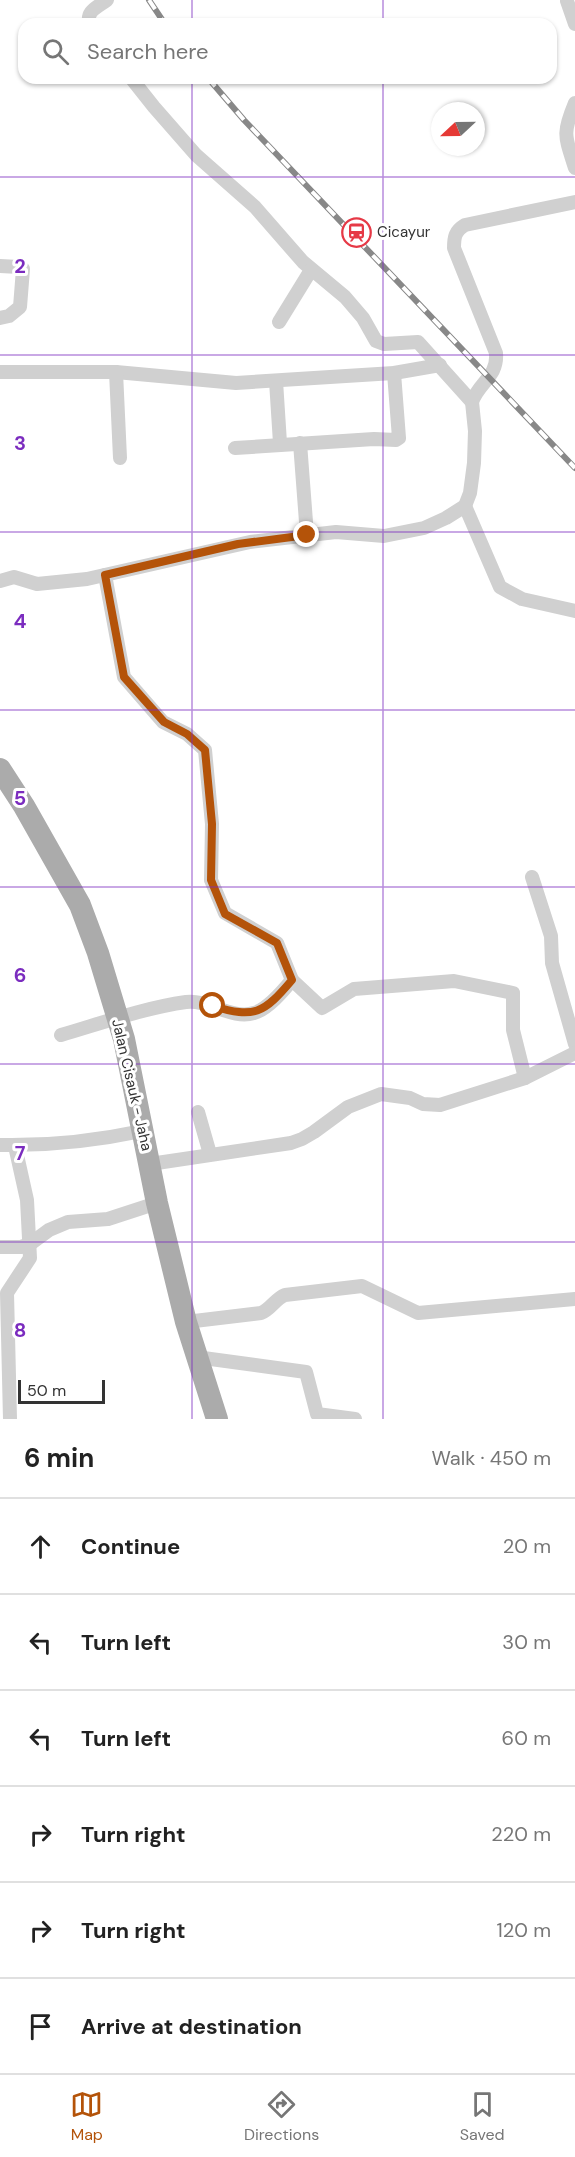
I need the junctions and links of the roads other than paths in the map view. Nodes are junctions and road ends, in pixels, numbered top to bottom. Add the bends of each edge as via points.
1 (107, 0) edge
2 (567, 0) edge
3 (575, 8) edge
4 (88, 18) edge
5 (575, 24) edge
6 (136, 84) edge
7 (575, 103) edge
8 (575, 168) edge
9 (575, 202) edge
10 (0, 266) edge
11 (311, 270) junction
12 (0, 318) edge
13 (279, 322) dead end
14 (440, 365) junction
15 (0, 372) edge
16 (116, 372) junction
17 (394, 374) junction
18 (276, 381) junction
19 (472, 402) junction
20 (300, 443) junction
21 (280, 444) junction
22 (235, 448) dead end
23 (120, 458) dead end
24 (465, 506) junction
25 (307, 535) junction
26 (105, 575) junction
27 (0, 581) edge
28 (575, 610) edge
29 (0, 769) edge
30 (532, 877) dead end
31 (292, 980) junction
32 (118, 1019) junction
33 (61, 1035) dead end
34 (575, 1044) edge
35 (575, 1053) edge
36 (525, 1078) junction
37 (198, 1112) dead end
38 (142, 1131) junction
39 (0, 1145) edge
40 (15, 1146) junction
41 (210, 1154) junction
42 (150, 1164) junction
43 (157, 1203) junction
44 (30, 1244) junction
45 (0, 1247) edge
46 (575, 1299) edge
47 (186, 1322) junction
48 (196, 1357) junction
49 (10, 1419) edge
50 (216, 1419) edge
51 (355, 1419) edge

1 - 4 street via 90,12
2 - 3 street
2 - 5 street
6 - 11 street via 196,155 255,207
7 - 8 street via 566,124
9 - 19 street via 465,225 457,230 454,248 496,353 494,372
10 - 12 street via 23,269 20,307
11 - 13 street
11 - 14 street via 345,297 376,341 418,342
14 - 17 street
14 - 19 street
15 - 16 street
16 - 18 street via 236,383
16 - 23 street
17 - 18 street
17 - 20 street via 399,438
18 - 21 street
19 - 24 street via 474,463
20 - 21 street
20 - 25 street
21 - 22 street
24 - 25 street via 424,528 394,535
24 - 28 street via 500,587 522,599
25 - 26 street via 238,544
26 - 27 street via 37,584 14,577
26 - 31 street via 124,677 164,722 187,734 205,750 212,824 211,880 225,914 277,943
29 - 32 main road, Jalan Cisauk - Jaha via 80,905
30 - 34 street via 551,936 552,963
31 - 32 street via 277,997 254,1013 235,1013 189,1001
31 - 36 street via 322,1008 354,989 454,981 513,993 513,1030
32 - 33 street
32 - 38 main road, Jalan Cisauk - Jaha
35 - 36 street
36 - 41 street via 435,1106 381,1094 348,1107 303,1139
37 - 41 street
38 - 40 street via 101,1140
38 - 42 main road, Jalan Cisauk - Jaha
39 - 40 street
40 - 44 street via 27,1200
41 - 42 street
42 - 43 main road, Jalan Cisauk - Jaha
43 - 44 street via 108,1219 68,1222
43 - 47 main road, Jalan Cisauk - Jaha
44 - 45 street
44 - 49 street via 30,1258 7,1293
46 - 47 street via 418,1313 362,1286 285,1295 261,1313
47 - 48 main road, Jalan Cisauk - Jaha
48 - 50 main road, Jalan Cisauk - Jaha
48 - 51 street via 306,1372 317,1414

